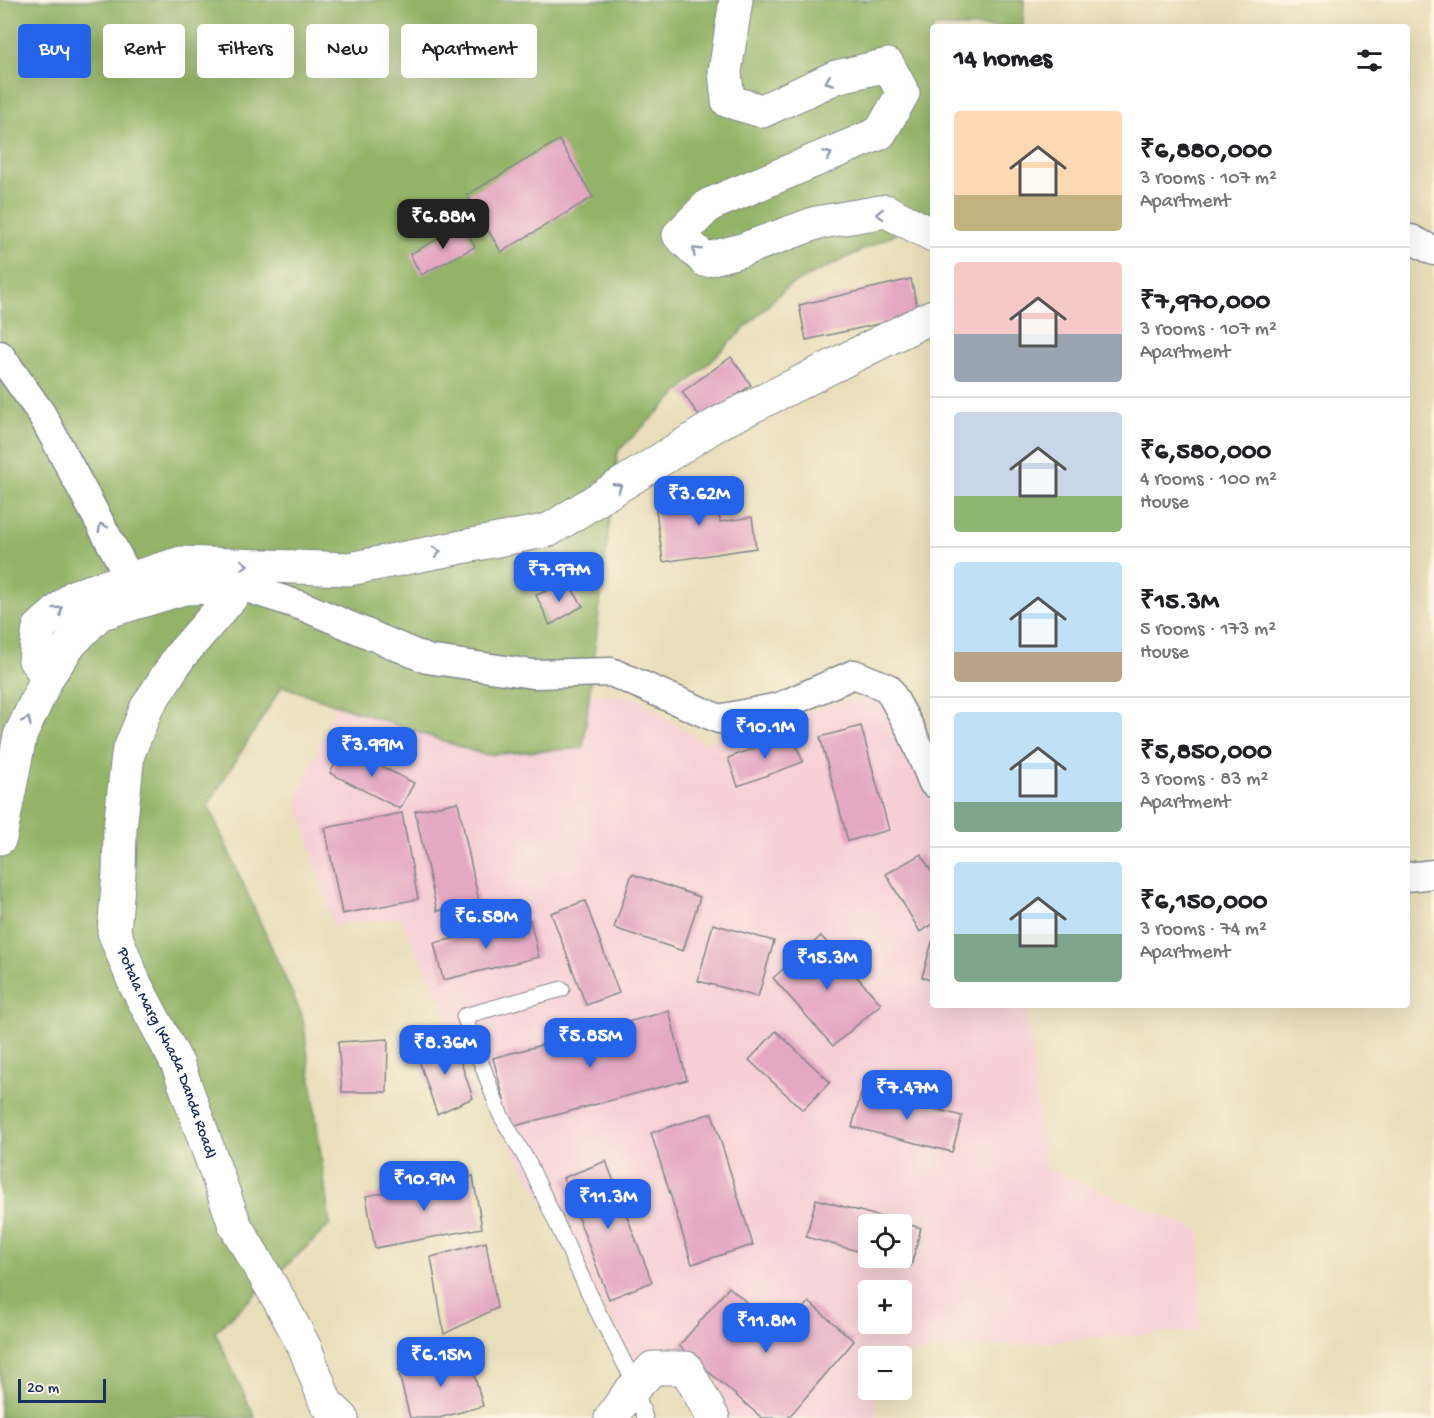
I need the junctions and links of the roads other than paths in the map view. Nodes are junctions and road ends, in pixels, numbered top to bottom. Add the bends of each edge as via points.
1 (736, 0) edge
2 (930, 233) edge
3 (1410, 239) edge
4 (1434, 251) edge
5 (930, 318) edge
6 (0, 355) edge
7 (130, 579) junction
8 (241, 586) junction
9 (48, 676) junction
10 (930, 776) edge
11 (0, 838) edge
12 (1434, 874) edge
13 (1410, 877) edge
14 (562, 989) dead end
15 (635, 1387) junction
16 (342, 1418) edge
17 (611, 1418) edge
18 (645, 1418) edge
19 (713, 1418) edge

2 -> 1 street via 886,211 816,223 705,260 679,235 709,205 880,133 903,93 888,65 836,77 762,111 728,101 725,72
3 - 4 street
7 -> 5 street via 181,563 349,569 549,530 719,423
7 -> 6 street via 41,413
9 -> 7 street via 35,660 39,628 75,596
8 - 9 street via 184,588 99,614 70,644
8 - 10 street via 305,607 427,659 533,674 611,672 719,719 779,707 854,674 888,688
8 - 16 street, Potala Marg (Khada Danda Road) via 180,656 147,707 128,754 114,932 135,984 178,1065 236,1225 305,1348 326,1403
11 -> 9 street via 20,736
12 - 13 street
14 - 15 lane via 464,1016 500,1114 529,1164
15 - 17 street
15 - 18 lane
15 - 19 street via 653,1368 686,1368

